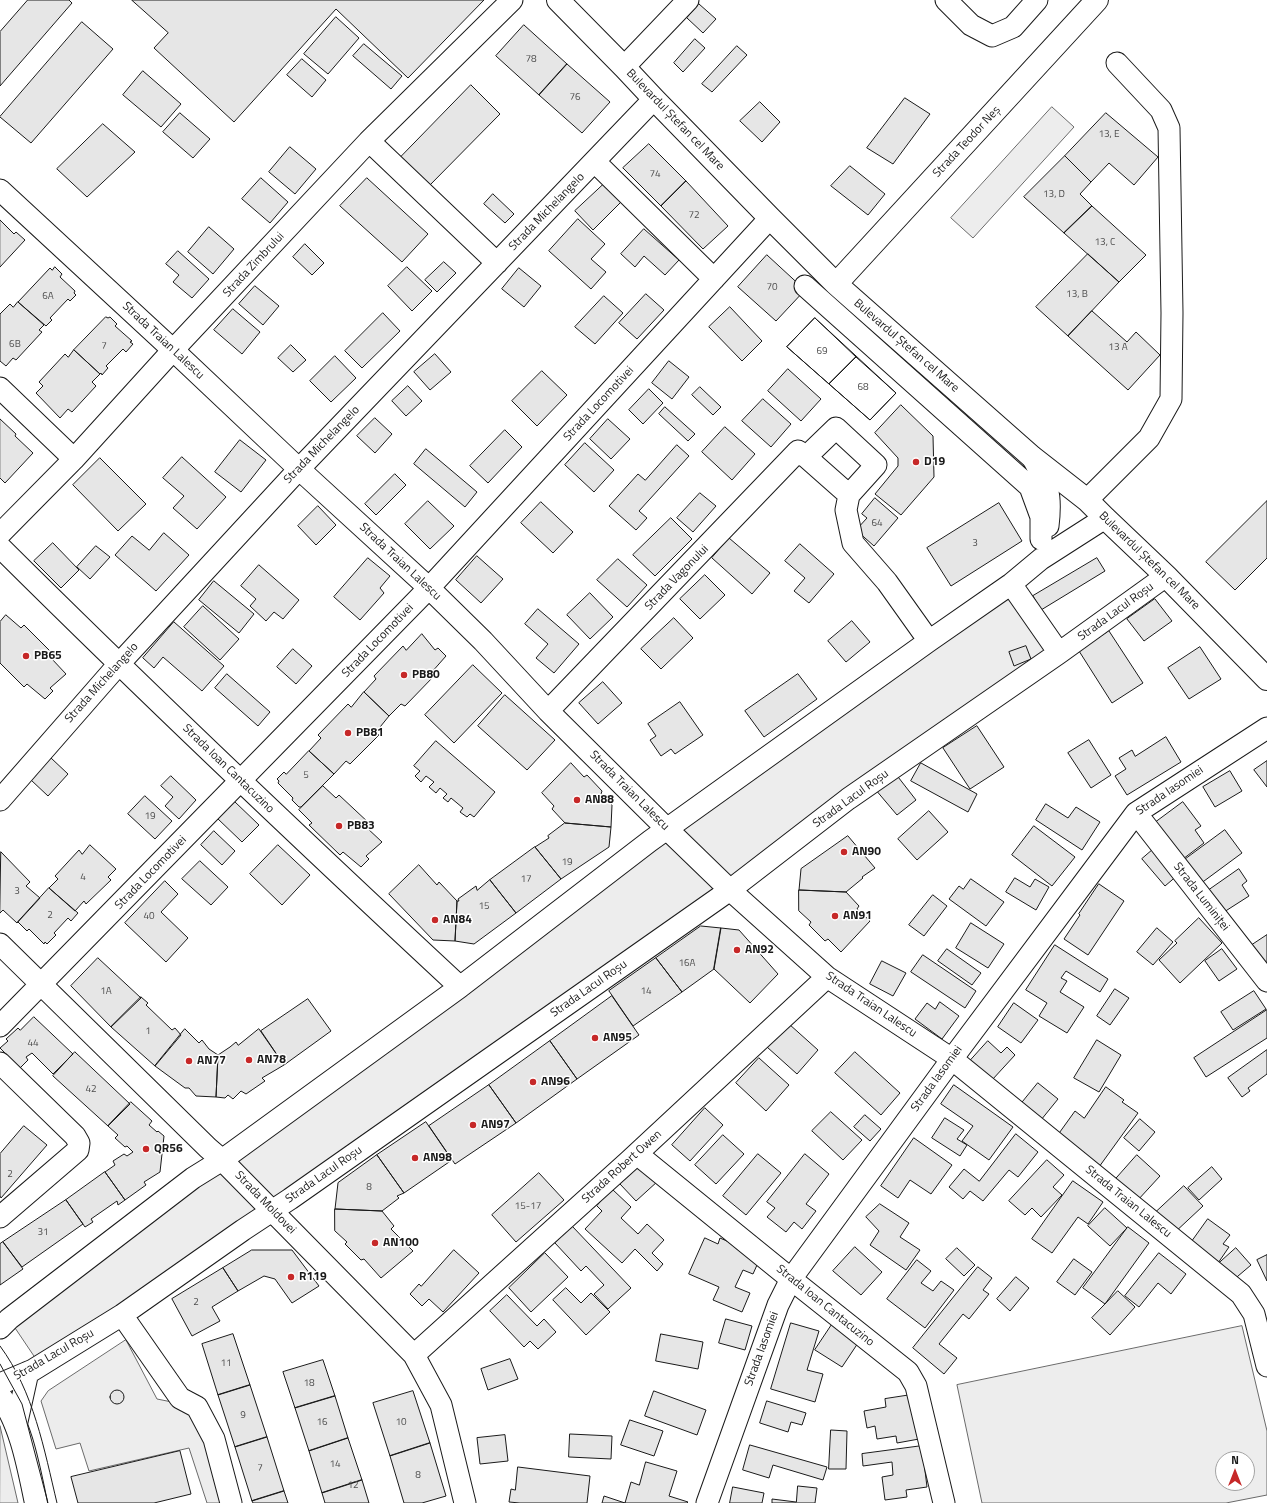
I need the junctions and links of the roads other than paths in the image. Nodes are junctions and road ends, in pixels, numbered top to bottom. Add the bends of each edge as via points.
1 (512, 0) edge
2 (558, 0) edge
3 (688, 0) edge
4 (946, 0) edge
5 (1037, 0) edge
6 (1097, 0) edge
7 (1117, 63) dead end
8 (624, 67) junction
9 (654, 99) junction
10 (369, 141) junction
11 (595, 162) junction
12 (0, 190) edge
13 (770, 218) junction
14 (497, 263) junction
15 (714, 279) junction
16 (836, 284) junction
17 (804, 286) dead end
18 (173, 350) junction
19 (0, 388) edge
20 (806, 457) junction
21 (1032, 457) junction
22 (74, 458) junction
23 (299, 469) junction
24 (849, 495) junction
25 (1087, 500) junction
26 (1105, 518) junction
27 (0, 534) edge
28 (1041, 539) dead end
29 (0, 547) edge
30 (1042, 559) junction
31 (1166, 576) junction
32 (1011, 584) junction
33 (429, 588) junction
34 (929, 641) junction
35 (1059, 653) junction
36 (118, 665) junction
37 (1267, 679) edge
38 (548, 711) junction
39 (1267, 728) edge
40 (240, 781) junction
41 (0, 800) edge
42 (1136, 813) junction
43 (667, 829) junction
44 (730, 890) junction
45 (0, 944) edge
46 (827, 977) junction
47 (1267, 981) edge
48 (42, 984) junction
49 (460, 987) junction
50 (0, 1026) edge
51 (952, 1059) junction
52 (0, 1063) edge
53 (637, 1154) junction
54 (222, 1160) junction
55 (272, 1211) junction
56 (0, 1217) edge
57 (791, 1279) junction
58 (122, 1315) junction
59 (0, 1328) edge
60 (414, 1355) junction
61 (1267, 1366) edge
62 (28, 1372) junction
63 (0, 1384) edge
64 (0, 1396) edge
65 (16, 1426) junction
66 (36, 1503) edge
67 (231, 1503) edge
68 (466, 1503) edge
69 (707, 1503) edge
70 (944, 1503) edge

1 - 10 street, Strada Zimbrului
2 - 8 main road, Bulevardul Ștefan cel Mare
3 - 8 street
4 - 5 street via 971,25 992,36 1014,28
6 - 16 main road, Strada Teodor Neș
7 - 25 street via 1161,110 1169,128 1171,399 1149,438
8 - 9 main road, Bulevardul Ștefan cel Mare
9 - 11 street, Strada Michelangelo
9 - 13 main road, Bulevardul Ștefan cel Mare
10 - 14 street
10 - 18 street, Strada Zimbrului
11 - 14 street, Strada Michelangelo
11 - 15 street
12 - 18 street, Strada Traian Lalescu
13 - 15 street, Strada Locomotivei
13 - 16 main road, Bulevardul Ștefan cel Mare
14 - 23 street, Strada Michelangelo
15 - 33 street, Strada Locomotivei
16 - 21 main road, Bulevardul Ștefan cel Mare
17 - 28 street via 1030,487 1041,517
18 - 22 street, Strada Zimbrului
18 - 23 street, Strada Traian Lalescu
19 - 22 street
20 - 24 street
20 - 24 street via 836,428 876,466
20 - 38 street, Strada Vagonului via 798,451
21 - 25 main road, Bulevardul Ștefan cel Mare
21 - 30 street via 1049,493 1050,509
22 - 27 street, Strada Zimbrului
23 - 33 street, Strada Traian Lalescu
23 - 36 street, Strada Michelangelo
24 - 34 street via 846,510 853,543 887,582
25 - 26 main road, Bulevardul Ștefan cel Mare
26 - 30 street
26 - 31 main road, Bulevardul Ștefan cel Mare
29 - 36 street, Strada Ioan Cantacuzino
30 - 32 street
31 - 35 street, Strada Lacul Roșu
31 - 37 main road, Bulevardul Ștefan cel Mare
32 - 34 street
32 - 35 street
33 - 38 street, Strada Traian Lalescu
33 - 40 street, Strada Locomotivei
34 - 43 street
35 - 44 street, Strada Lacul Roșu via 848,799
36 - 40 street, Strada Ioan Cantacuzino
36 - 41 street, Strada Michelangelo
38 - 43 street, Strada Traian Lalescu
39 - 42 street, Strada Iasomiei
40 - 48 street, Strada Locomotivei
40 - 49 street, Strada Ioan Cantacuzino
42 - 47 street, Strada Luminiței
42 - 51 street, Strada Iasomiei
43 - 44 street, Strada Traian Lalescu
43 - 49 street
44 - 46 street, Strada Traian Lalescu
44 - 55 street, Strada Lacul Roșu
45 - 48 street, Strada Moldovei
46 - 51 street, Strada Traian Lalescu
46 - 53 street, Strada Robert Owen
48 - 50 street, Strada Locomotivei
48 - 54 street, Strada Moldovei
49 - 54 street
51 - 57 street, Strada Iasomiei
51 - 61 street, Strada Traian Lalescu via 1241,1294 1254,1314
52 - 56 street via 75,1136 79,1143 78,1150
53 - 57 street, Strada Ioan Cantacuzino
53 - 60 street, Strada Robert Owen
54 - 55 street, Strada Moldovei
54 - 59 street via 193,1178
55 - 58 street, Strada Lacul Roșu
55 - 60 street, Strada Moldovei
57 - 69 street, Strada Iasomiei via 778,1305
57 - 70 street, Strada Ioan Cantacuzino via 908,1372 916,1386
58 - 62 street, Strada Lacul Roșu
58 - 67 street via 180,1398 197,1407 214,1439
60 - 68 street, Strada Moldovei via 441,1405
62 - 63 street, Strada Lacul Roșu
62 - 65 street
64 - 65 main road
65 - 66 main road

